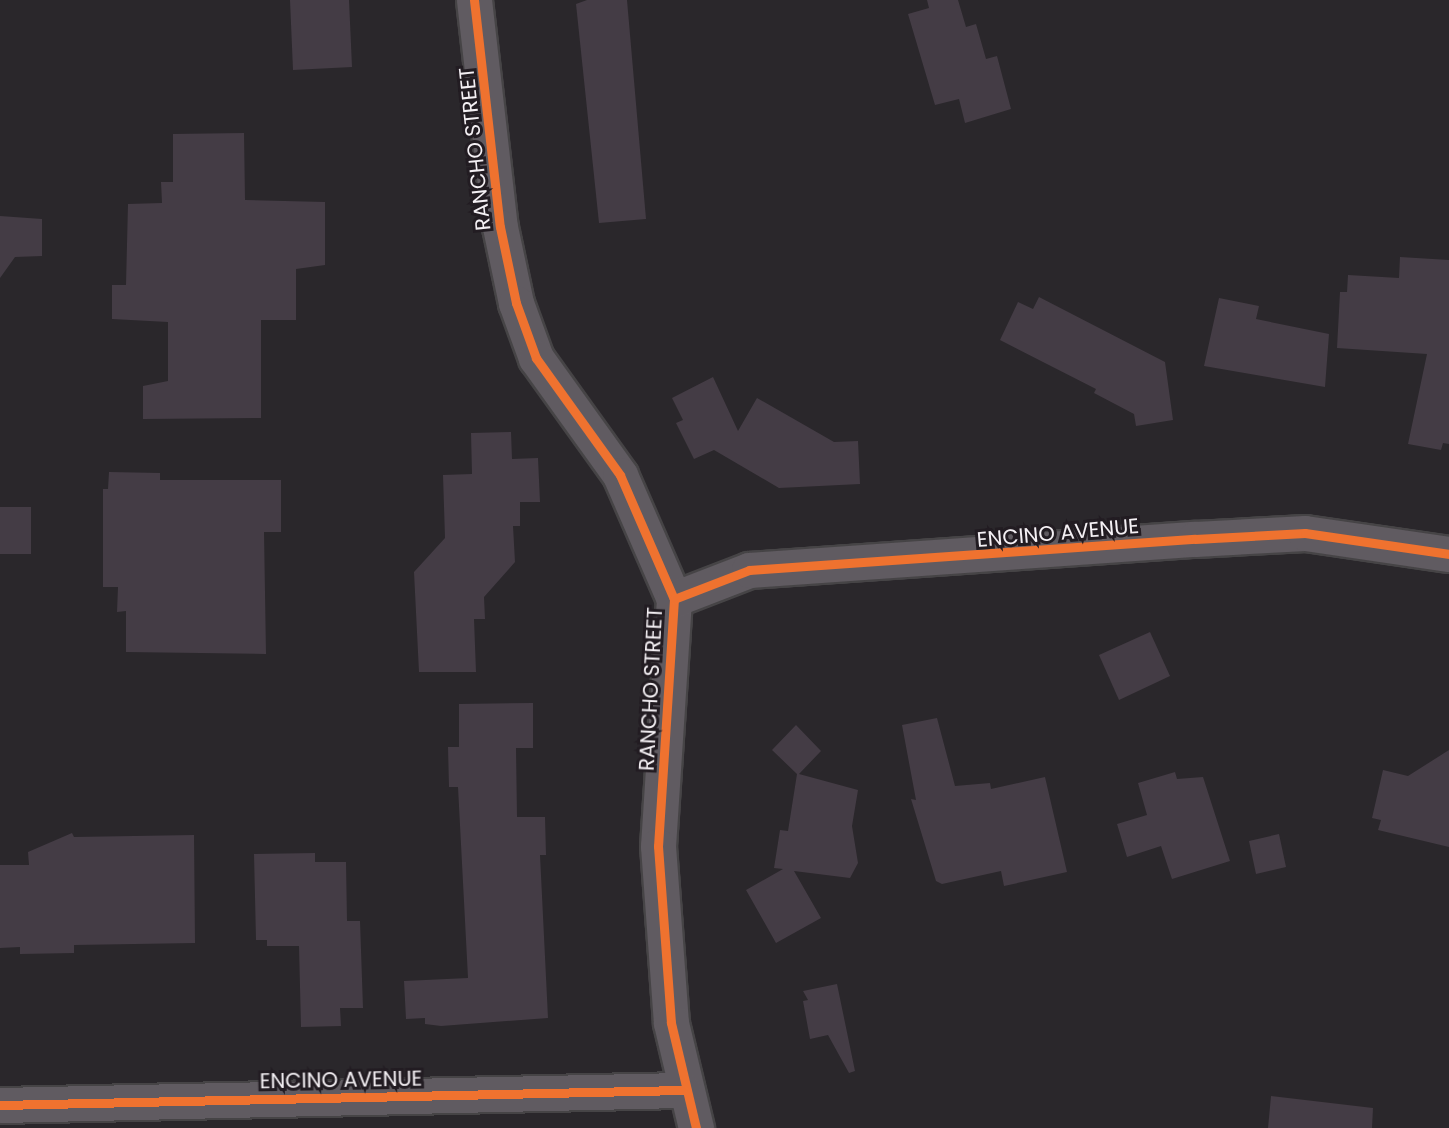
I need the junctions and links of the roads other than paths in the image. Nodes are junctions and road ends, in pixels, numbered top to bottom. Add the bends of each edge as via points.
1 (474, 0) edge
2 (1449, 554) edge
3 (674, 599) junction
4 (683, 1090) junction
5 (0, 1105) edge
6 (696, 1128) edge

1 - 3 street, RANCHO STREET via 500,227 516,303 536,358 620,475
2 - 3 street, ENCINO AVENUE via 1306,533 1195,539 749,569
3 - 4 street, RANCHO STREET via 658,846 671,1023
4 - 5 street, ENCINO AVENUE
4 - 6 street, RANCHO STREET

